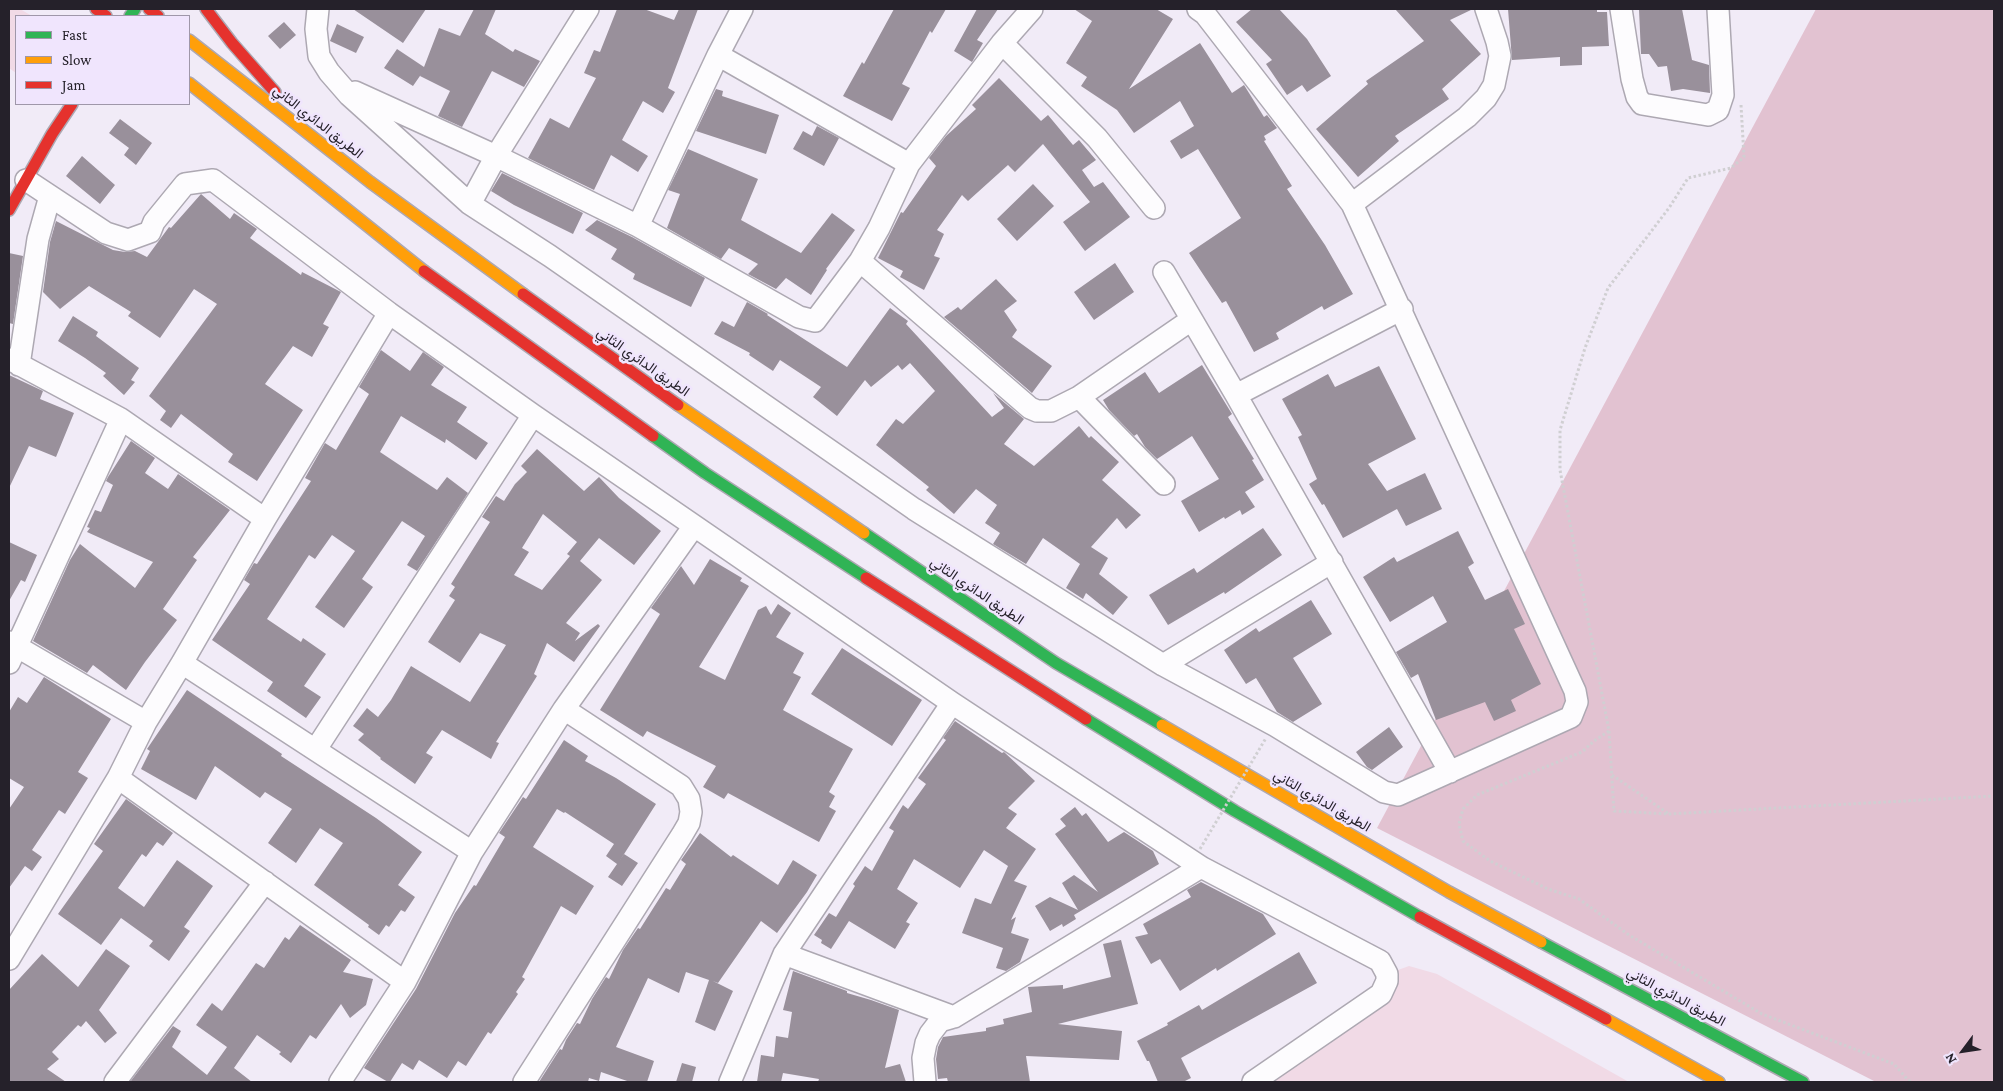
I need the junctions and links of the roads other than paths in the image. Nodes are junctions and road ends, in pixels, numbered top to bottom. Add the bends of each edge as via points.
1 (206, 9) edge
2 (318, 9) edge
3 (588, 9) edge
4 (742, 9) edge
5 (1032, 9) edge
6 (1486, 9) edge
7 (1621, 9) edge
8 (1718, 9) edge
9 (1205, 10) edge
10 (190, 41) edge
11 (1002, 43) junction
12 (718, 55) junction
13 (190, 84) edge
14 (342, 86) junction
15 (71, 105) edge
16 (318, 142) junction
17 (496, 156) junction
18 (909, 164) junction
19 (26, 180) junction
20 (50, 196) junction
21 (470, 204) junction
22 (1352, 204) junction
23 (1154, 208) dead end
24 (9, 210) edge
25 (638, 226) junction
26 (860, 261) junction
27 (1164, 272) dead end
28 (1402, 309) junction
29 (389, 313) junction
30 (1191, 320) junction
31 (14, 362) edge
32 (1236, 394) junction
33 (1079, 397) junction
34 (533, 415) junction
35 (122, 419) junction
36 (1164, 484) dead end
37 (265, 519) junction
38 (694, 526) junction
39 (1332, 562) junction
40 (11, 650) edge
41 (182, 663) junction
42 (1163, 665) junction
43 (952, 703) junction
44 (564, 709) junction
45 (146, 722) junction
46 (316, 749) junction
47 (1450, 772) junction
48 (118, 778) junction
49 (472, 852) junction
50 (1200, 858) junction
51 (265, 882) junction
52 (784, 954) junction
53 (9, 959) edge
54 (405, 982) junction
55 (954, 1017) junction
56 (115, 1082) edge
57 (340, 1082) edge
58 (524, 1082) edge
59 (730, 1082) edge
60 (925, 1082) edge
61 (1253, 1082) edge
62 (1719, 1082) edge
63 (1803, 1082) edge

1 - 16 main road
2 - 14 street via 319,56
3 - 17 street
4 - 12 street
5 - 11 street
6 - 22 street via 1500,56 1497,75 1486,98 1467,117
7 - 8 street via 1632,79 1642,104 1708,115 1718,110 1723,94
9 - 22 street
10 - 16 main road, الطريق الدائري الثاني
11 - 18 street
11 - 23 street via 1097,138
12 - 18 street
12 - 25 street
13 - 62 main road via 435,280 510,335 705,473 1008,671 1235,811
14 - 17 street
14 - 21 street via 349,96
15 - 19 main road
16 - 63 main road, الطريق الدائري الثاني via 747,454 1056,663 1449,892
17 - 21 street
17 - 25 street
18 - 26 street
19 - 20 street
19 - 24 main road
20 - 29 street via 106,233 128,240 150,232 154,222 185,184 214,180
20 - 31 street via 38,239
21 - 42 street via 550,256 914,510
22 - 28 street
25 - 26 street via 799,317 815,321
26 - 33 street via 1030,408 1051,411
27 - 30 street
28 - 32 street
28 - 47 street via 1577,702 1571,717
29 - 34 street
29 - 37 street
30 - 32 street
30 - 33 street
31 - 35 street
32 - 39 street
33 - 36 street
34 - 38 street
34 - 46 street
35 - 37 street
35 - 40 street
37 - 41 street
38 - 43 street
38 - 44 street
39 - 42 street
39 - 47 street
40 - 45 street
41 - 45 street
41 - 46 street
42 - 47 street via 1276,726 1384,792 1398,795
43 - 50 street
43 - 52 street
44 - 49 street
44 - 58 street via 681,786 689,799 691,812 682,835
45 - 48 street
46 - 49 street
48 - 51 street
48 - 53 street
49 - 54 street
50 - 55 street
50 - 61 street via 1372,956 1380,961 1387,974 1381,994
51 - 54 street
51 - 56 street
52 - 55 street
52 - 59 street
54 - 57 street
55 - 60 street via 940,1021 930,1034 923,1058

